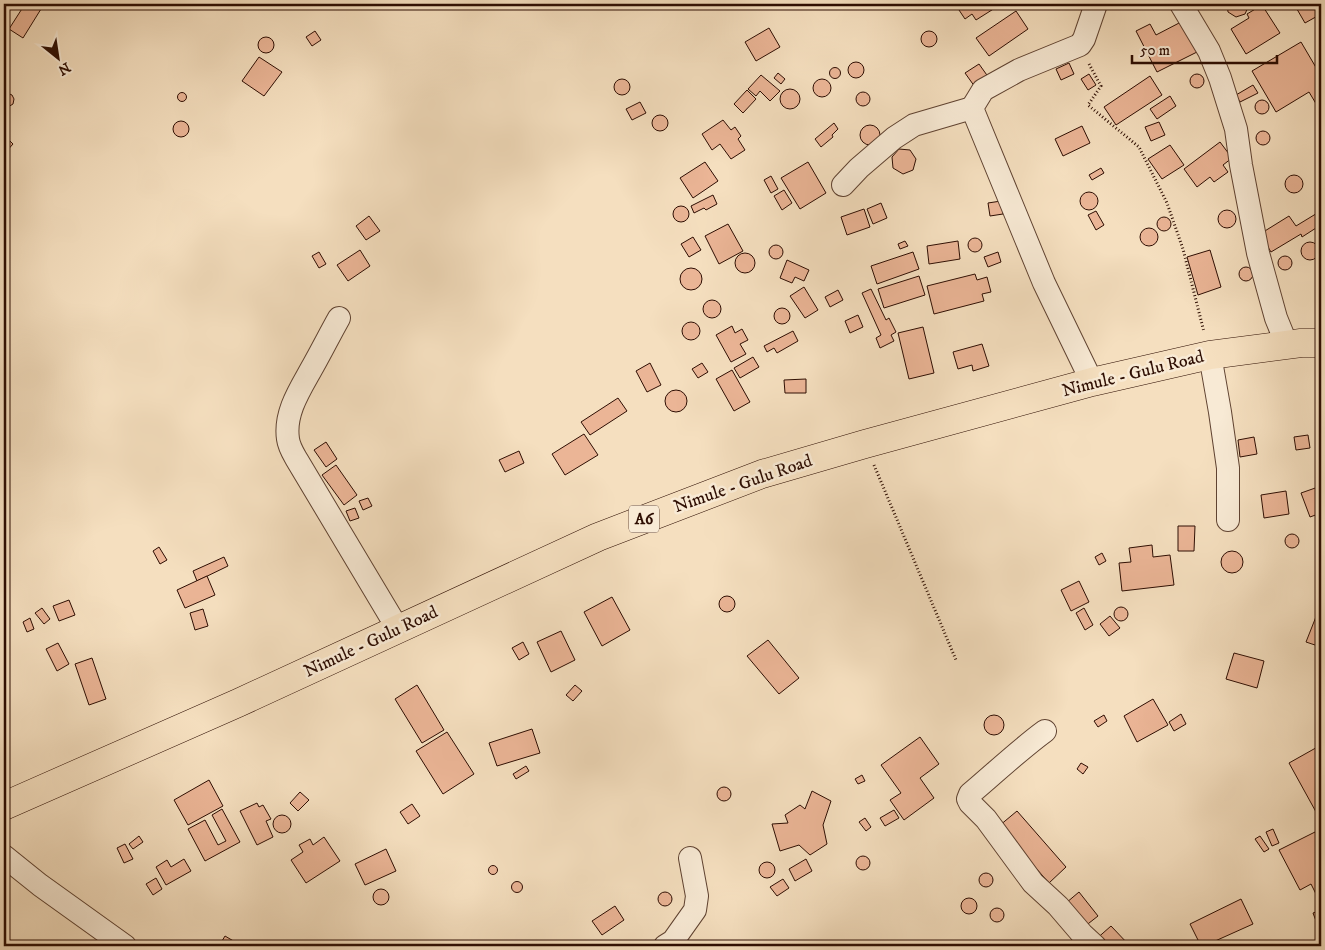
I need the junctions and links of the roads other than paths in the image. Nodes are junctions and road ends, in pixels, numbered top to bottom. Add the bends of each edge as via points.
1 (1096, 4) edge
2 (1181, 4) edge
3 (972, 108) junction
4 (843, 185) dead end
5 (339, 318) dead end
6 (1321, 343) edge
7 (1287, 345) junction
8 (1210, 355) junction
9 (1092, 382) junction
10 (1228, 520) dead end
11 (398, 629) junction
12 (1045, 731) dead end
13 (4, 806) edge
14 (4, 856) edge
15 (690, 858) dead end
16 (125, 946) edge
17 (665, 946) edge
18 (1095, 946) edge

1 - 3 street via 1080,45 1019,70 983,90
2 - 7 street via 1209,52 1236,129 1258,253
3 - 4 street via 914,125 858,168
3 - 9 street via 1044,283
5 - 11 street via 295,399 288,439 291,450
6 - 7 main road, Nimule - Gulu Road / A6
7 - 8 main road, Nimule - Gulu Road / A6
8 - 9 main road, Nimule - Gulu Road / A6
8 - 10 street via 1228,468
9 - 11 main road, Nimule - Gulu Road / A6 via 762,474 598,537
11 - 13 main road, Nimule - Gulu Road / A6
12 - 18 street via 968,798 1033,883
14 - 16 street
15 - 17 street via 697,896 696,910 673,941

